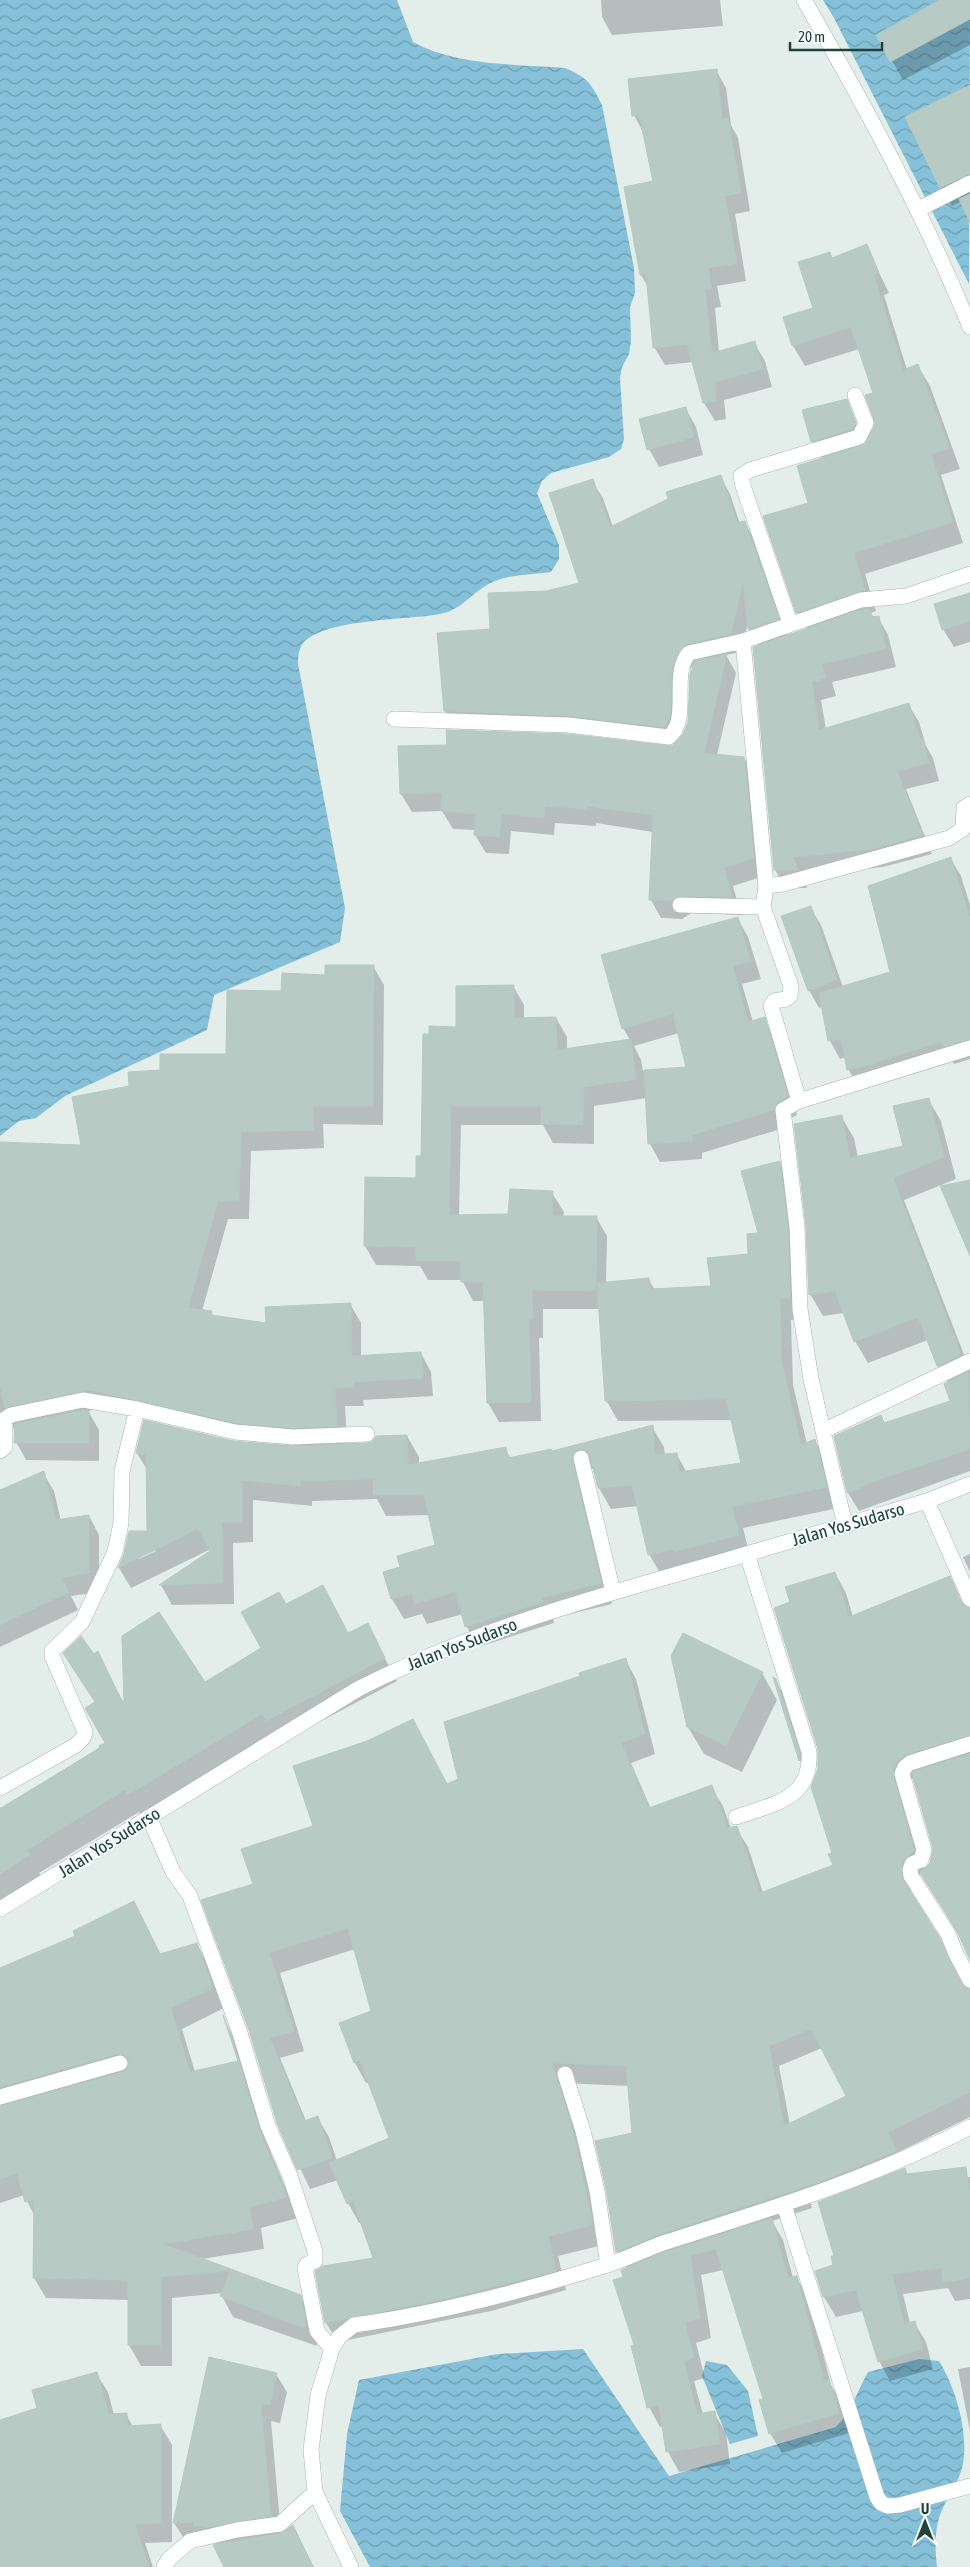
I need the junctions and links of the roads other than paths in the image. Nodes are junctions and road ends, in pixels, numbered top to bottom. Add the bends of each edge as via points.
1 (804, 0) edge
2 (970, 183) edge
3 (917, 210) junction
4 (965, 301) edge
5 (970, 328) edge
6 (855, 395) dead end
7 (970, 574) edge
8 (790, 623) junction
9 (742, 641) junction
10 (394, 718) dead end
11 (970, 804) edge
12 (766, 886) junction
13 (680, 905) dead end
14 (763, 907) junction
15 (970, 1048) edge
16 (799, 1101) junction
17 (970, 1361) edge
18 (137, 1410) junction
19 (825, 1430) junction
20 (366, 1434) dead end
21 (0, 1450) edge
22 (581, 1458) dead end
23 (970, 1484) edge
24 (927, 1501) junction
25 (845, 1525) junction
26 (747, 1554) junction
27 (613, 1592) junction
28 (970, 1599) edge
29 (970, 1744) edge
30 (0, 1788) edge
31 (736, 1817) dead end
32 (149, 1818) junction
33 (0, 1910) edge
34 (970, 1980) edge
35 (120, 2063) dead end
36 (565, 2074) dead end
37 (0, 2097) edge
38 (970, 2127) edge
39 (784, 2205) junction
40 (608, 2264) junction
41 (332, 2349) junction
42 (968, 2487) edge
43 (315, 2492) junction
44 (164, 2567) edge
45 (351, 2567) edge

1 - 3 street via 867,111
2 - 3 street
3 - 4 street
4 - 5 street
6 - 8 street via 866,423 859,437 750,470 742,476 742,486
7 - 8 street via 906,596 862,600
8 - 9 street
9 - 10 street via 692,652 685,657 677,728 669,737 568,725
9 - 12 street
11 - 12 street via 962,815 963,829 949,838
12 - 14 street
13 - 14 street
14 - 16 street via 791,986 790,996 786,1000 774,1001 772,1006
15 - 16 street
16 - 19 street via 783,1110 797,1227 800,1309 811,1379
17 - 19 street
18 - 20 street via 235,1432 293,1437
18 - 21 street via 83,1400 11,1415 6,1419 5,1447
18 - 30 street via 122,1471 121,1523 115,1552 82,1622 52,1651 85,1732 83,1738
19 - 25 street
22 - 27 street
23 - 24 street, Jalan Yos Sudarso
24 - 25 street, Jalan Yos Sudarso
24 - 28 street
25 - 26 street, Jalan Yos Sudarso
26 - 27 street, Jalan Yos Sudarso
26 - 31 street via 809,1752 810,1766 805,1782 792,1796
27 - 32 street, Jalan Yos Sudarso via 462,1641 401,1667 358,1689
29 - 34 street via 910,1763 902,1774 924,1850 922,1860 912,1864 911,1876 948,1934
32 - 33 street, Jalan Yos Sudarso
32 - 41 street via 173,1872 190,1896 240,2032 268,2126 290,2176 315,2251 315,2261 307,2264 306,2268 317,2331
35 - 37 street
36 - 40 street via 597,2191
38 - 39 street via 887,2167
39 - 40 street
39 - 42 street via 881,2503 900,2505
40 - 41 street via 489,2300 354,2325 339,2337
41 - 43 street via 318,2395 311,2450
43 - 44 street via 280,2524 190,2541
43 - 45 street

